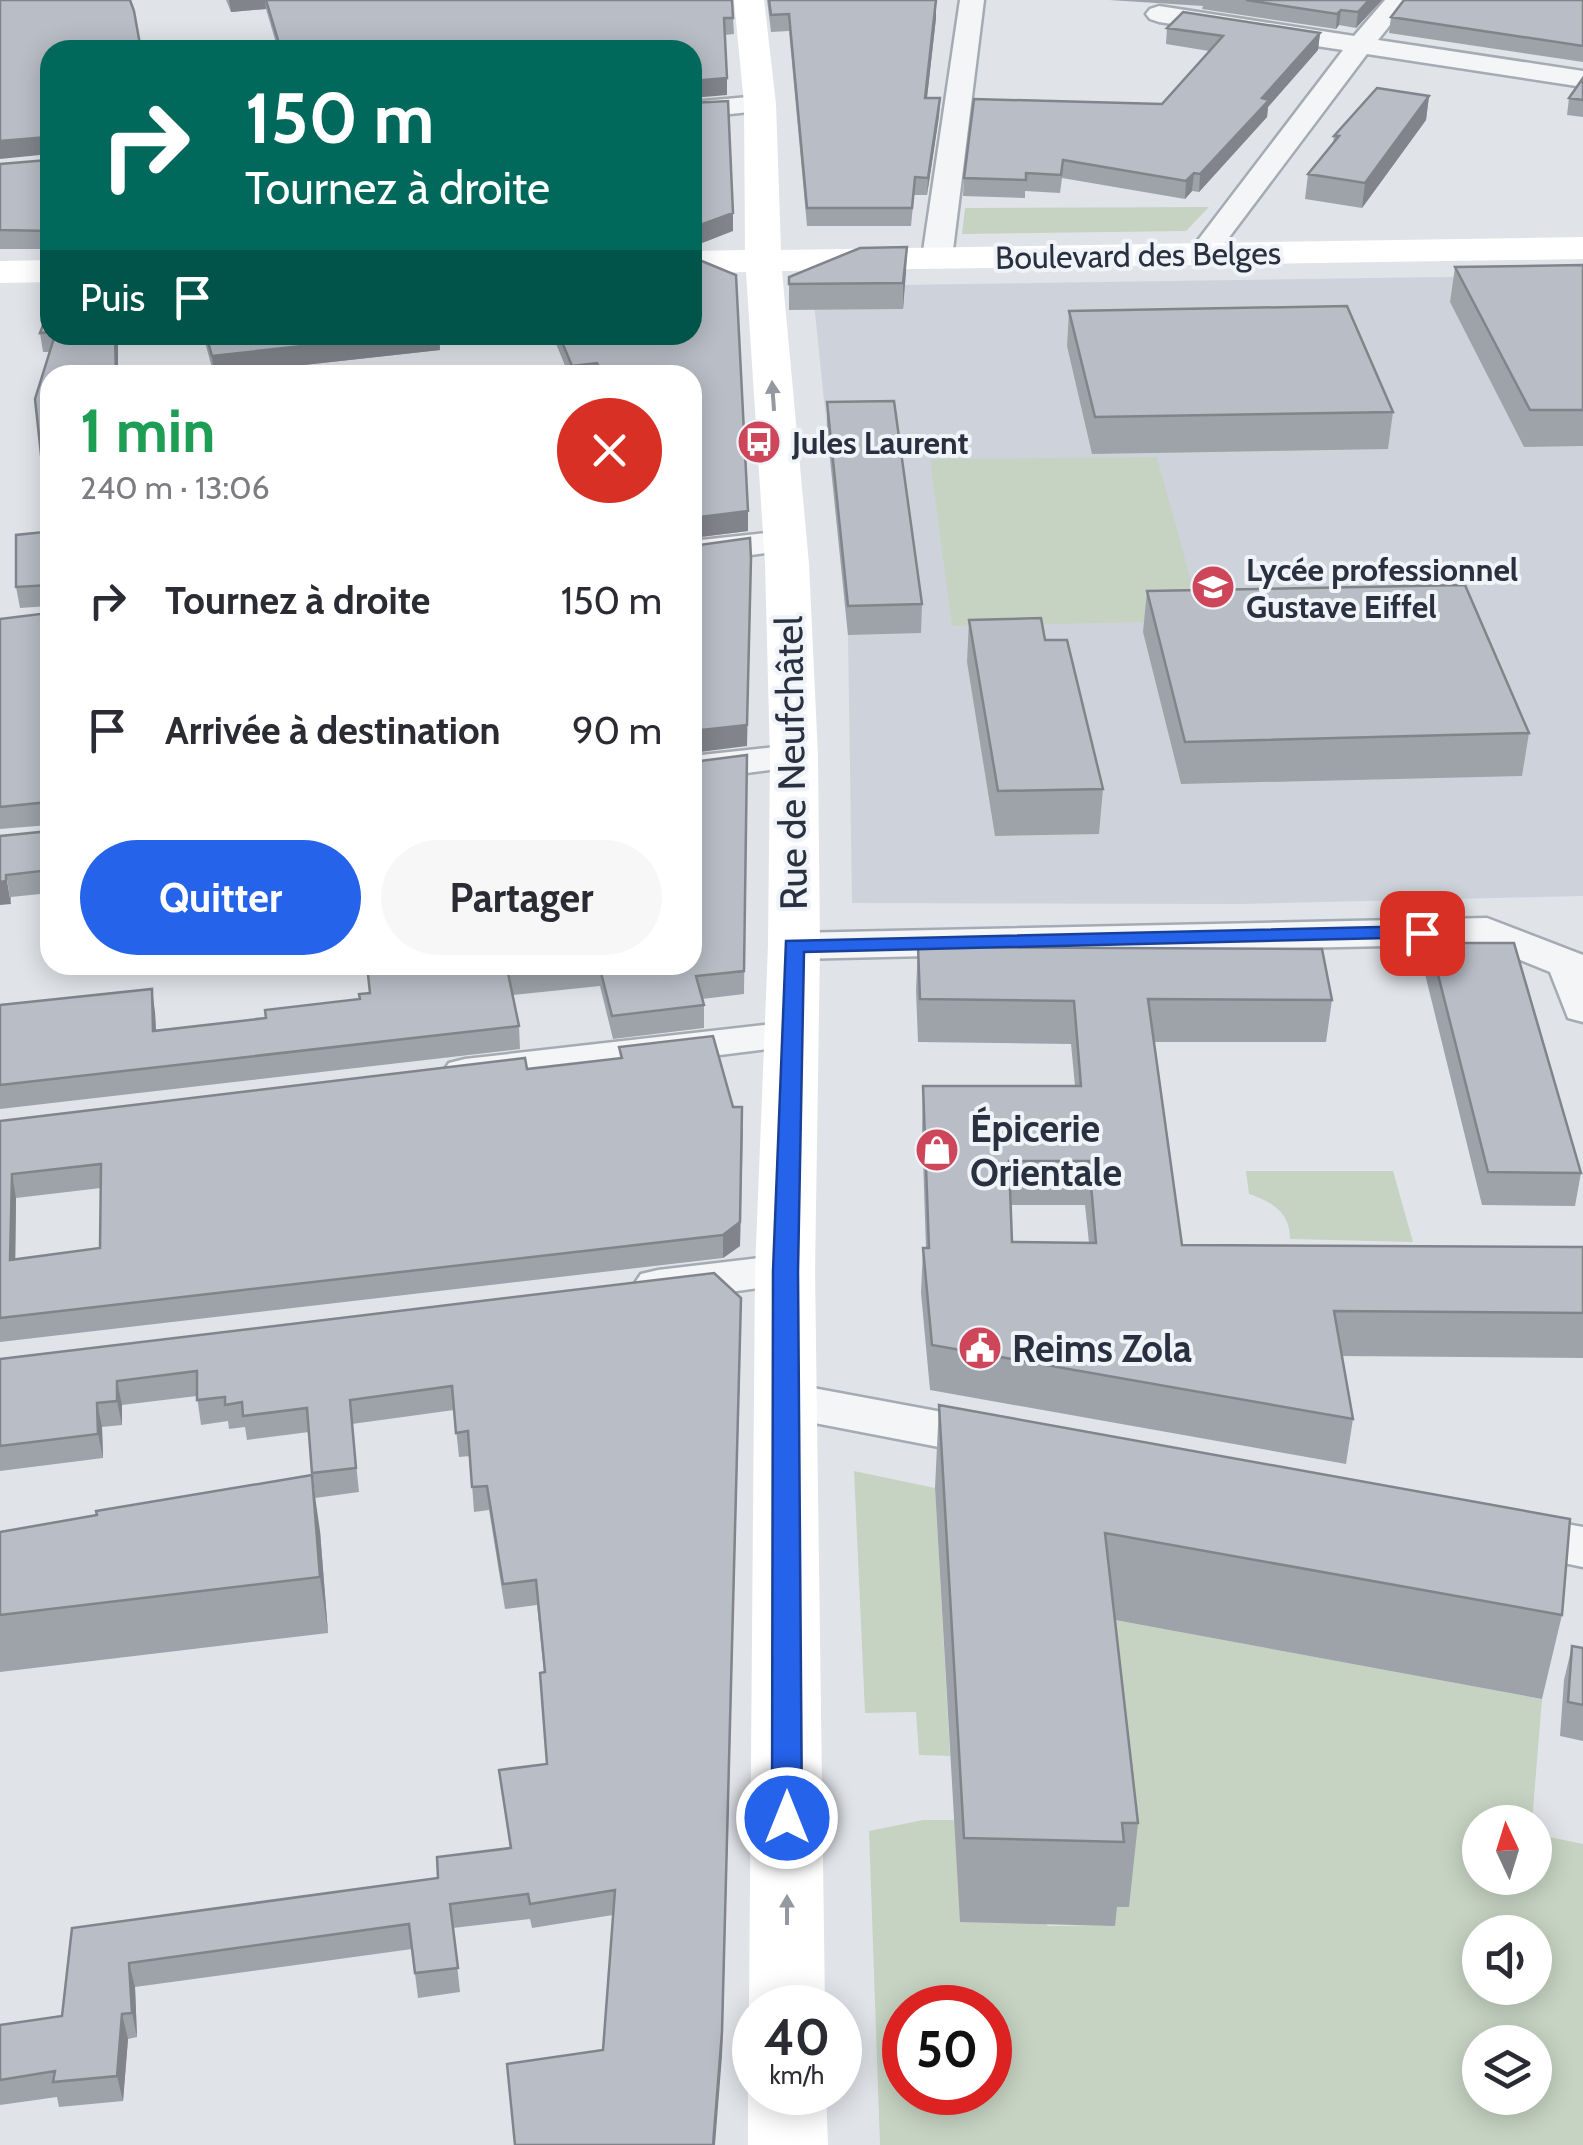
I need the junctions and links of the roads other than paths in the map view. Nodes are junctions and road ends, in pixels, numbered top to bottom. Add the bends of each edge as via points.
1 (749, 0) edge
2 (972, 0) edge
3 (1398, 0) edge
4 (1159, 14) dead end
5 (1360, 45) junction
6 (1583, 80) edge
7 (760, 104) junction
8 (702, 109) edge
9 (1583, 248) edge
10 (1202, 254) junction
11 (937, 258) junction
12 (764, 261) junction
13 (702, 262) edge
14 (40, 271) edge
15 (0, 272) edge
16 (0, 286) edge
17 (784, 542) junction
18 (702, 551) edge
19 (794, 757) junction
20 (702, 767) edge
21 (794, 946) junction
22 (1583, 1009) edge
23 (790, 1034) junction
24 (427, 1077) edge
25 (785, 1271) junction
26 (608, 1292) edge
27 (786, 1401) junction
28 (1037, 1447) edge
29 (1466, 1526) edge
30 (1583, 1547) edge
31 (787, 1985) edge
32 (788, 2115) edge
33 (788, 2145) edge

1 - 7 main road, Rue de Neufchâtel
2 - 11 street
3 - 5 street
4 - 5 street
5 - 6 street
5 - 10 street
7 - 8 street
7 - 12 main road, Rue de Neufchâtel
9 - 10 main road, Boulevard des Belges
10 - 11 main road, Boulevard des Belges
11 - 12 main road, Boulevard des Belges
12 - 13 main road, Boulevard des Belges
17 -> 12 main road, Rue de Neufchâtel
14 - 15 main road
15 - 16 street
17 - 18 street
17 - 19 main road, Rue de Neufchâtel
19 - 20 street
19 - 21 main road, Rue de Neufchâtel
21 - 22 street via 1487,931 1570,965
21 - 23 main road, Rue de Neufchâtel
23 - 24 street
23 - 25 main road, Rue de Neufchâtel
25 - 26 street
25 - 27 main road, Rue de Neufchâtel
27 - 28 street
31 -> 27 main road, Rue de Neufchâtel
29 - 30 street
32 - 33 main road

